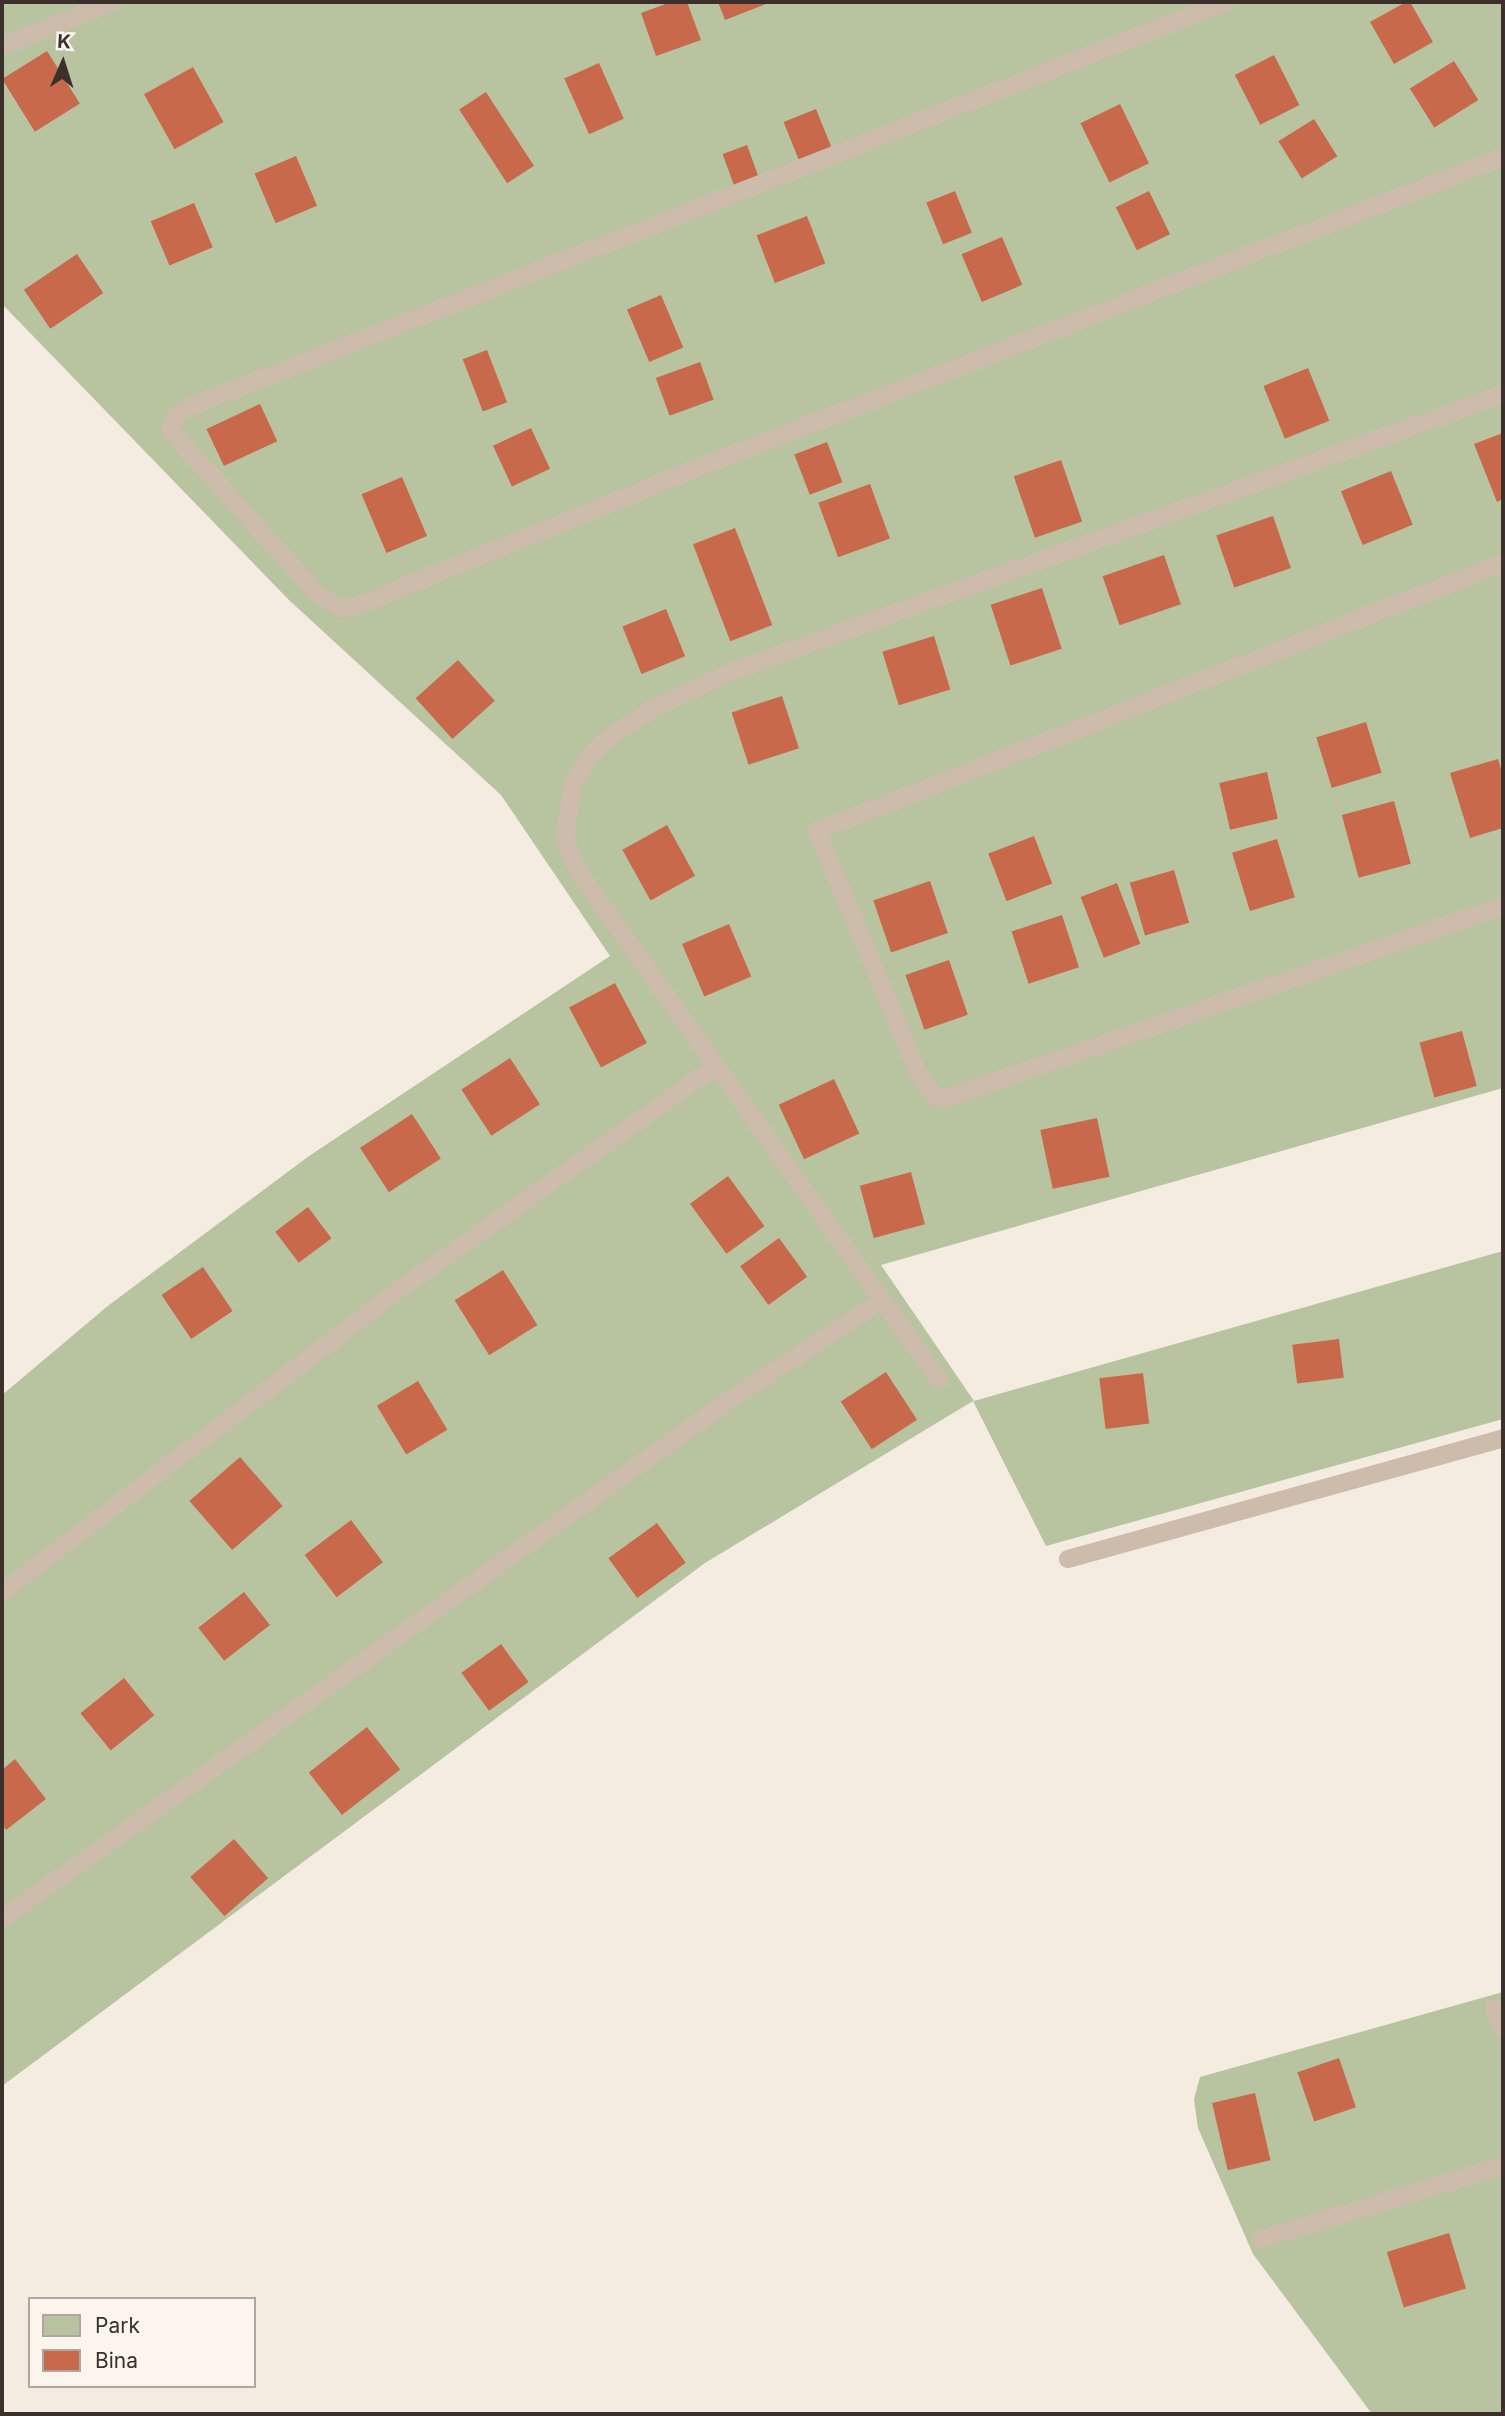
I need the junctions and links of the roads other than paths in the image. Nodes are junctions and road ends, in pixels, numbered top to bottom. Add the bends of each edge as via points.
1 (113, 2) edge
2 (1224, 2) edge
3 (2, 46) edge
4 (1503, 157) edge
5 (1503, 394) edge
6 (1503, 563) edge
7 (1503, 906) edge
8 (716, 1066) junction
9 (882, 1300) junction
10 (939, 1380) dead end
11 (1503, 1438) edge
12 (1068, 1559) dead end
13 (2, 1592) edge
14 (2, 1919) edge
15 (1494, 2008) dead end
16 (1503, 2029) edge
17 (1503, 2166) edge
18 (1261, 2239) dead end

1 - 3 lane
2 - 4 lane via 192,406 178,412 170,430 316,593 328,604 355,607 692,470
5 - 8 lane via 734,671 659,705 611,736 589,756 573,784 565,834 572,859
6 - 7 lane via 817,831 918,1073 936,1098 947,1098
8 - 9 lane
8 - 13 lane via 386,1299
9 - 10 lane
9 - 14 lane via 724,1404
11 - 12 lane
15 - 16 lane
17 - 18 lane

